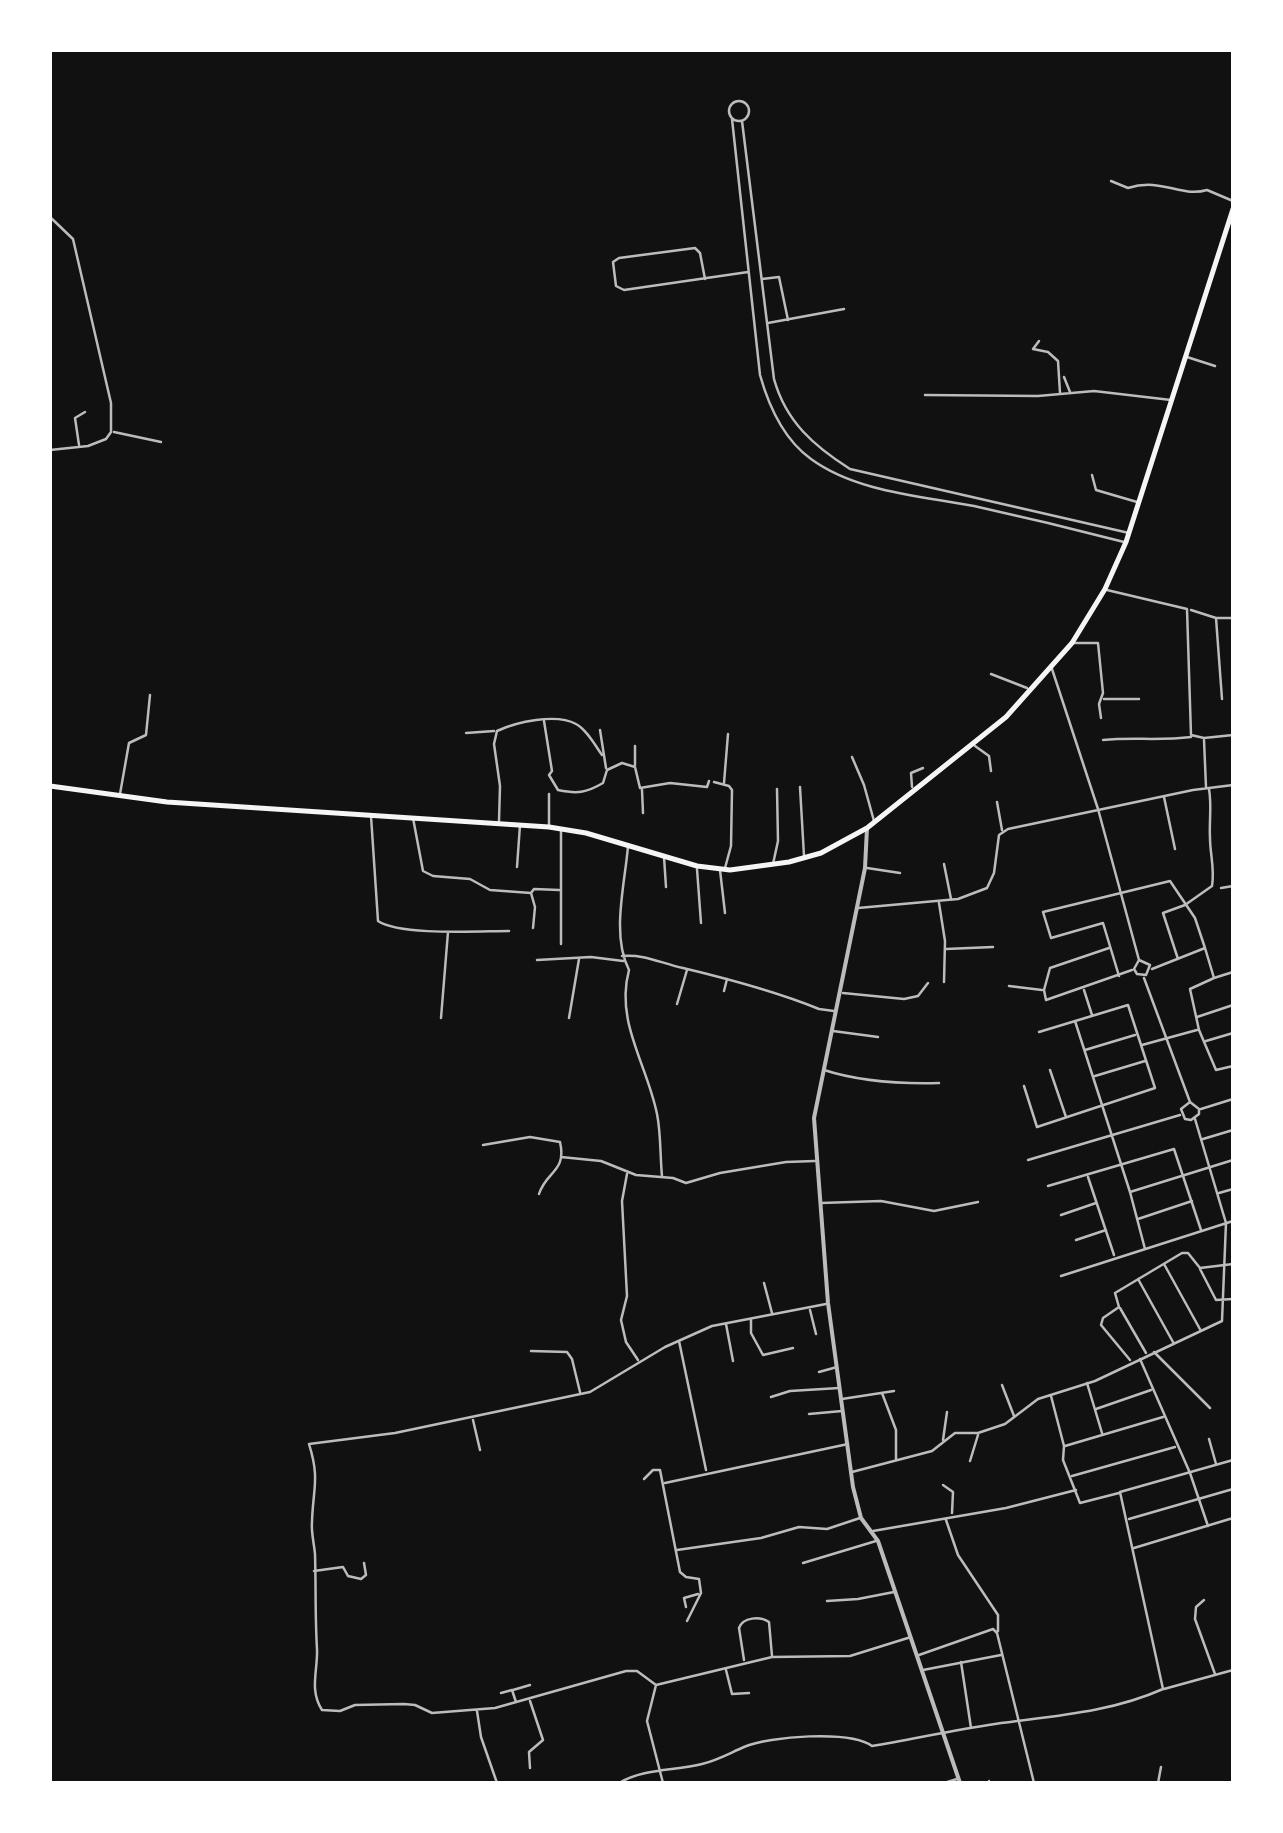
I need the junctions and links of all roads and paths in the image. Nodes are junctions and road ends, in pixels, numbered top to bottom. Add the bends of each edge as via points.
1 (732, 119) junction
2 (742, 120) junction
3 (1111, 181) dead end
4 (1233, 201) edge
5 (1233, 209) edge
6 (50, 216) edge
7 (758, 268) junction
8 (747, 271) junction
9 (705, 279) junction
10 (760, 279) junction
11 (844, 309) dead end
12 (788, 320) junction
13 (766, 324) junction
14 (1038, 341) dead end
15 (1186, 357) junction
16 (1215, 366) dead end
17 (1061, 374) junction
18 (1060, 394) junction
19 (1070, 394) junction
20 (925, 395) dead end
21 (1172, 400) junction
22 (84, 412) dead end
23 (111, 432) junction
24 (162, 442) dead end
25 (79, 447) junction
26 (50, 450) edge
27 (885, 476) junction
28 (1092, 476) dead end
29 (882, 488) junction
30 (1138, 502) junction
31 (1128, 533) junction
32 (1126, 542) junction
33 (1105, 589) junction
34 (1188, 609) junction
35 (1216, 618) junction
36 (1233, 618) edge
37 (1072, 642) junction
38 (1052, 668) junction
39 (991, 674) dead end
40 (1032, 691) junction
41 (150, 695) dead end
42 (1103, 699) junction
43 (1139, 699) dead end
44 (1222, 699) dead end
45 (1102, 718) dead end
46 (544, 721) junction
47 (600, 730) dead end
48 (496, 731) junction
49 (466, 733) dead end
50 (728, 734) dead end
51 (1233, 735) edge
52 (1192, 737) junction
53 (1204, 738) junction
54 (1103, 740) dead end
55 (974, 745) junction
56 (635, 746) dead end
57 (602, 754) junction
58 (852, 757) dead end
59 (635, 766) junction
60 (923, 768) dead end
61 (607, 770) junction
62 (991, 771) dead end
63 (724, 784) junction
64 (1233, 785) edge
65 (50, 786) edge
66 (800, 787) dead end
67 (642, 788) junction
68 (1208, 788) junction
69 (777, 789) dead end
70 (549, 794) dead end
71 (913, 794) junction
72 (120, 796) junction
73 (1163, 796) junction
74 (997, 802) dead end
75 (1098, 809) junction
76 (644, 813) dead end
77 (371, 814) junction
78 (413, 816) junction
79 (874, 822) junction
80 (498, 823) junction
81 (520, 824) junction
82 (549, 826) junction
83 (561, 828) junction
84 (867, 828) junction
85 (1002, 832) junction
86 (628, 846) junction
87 (1175, 849) dead end
88 (664, 856) junction
89 (805, 858) junction
90 (944, 864) dead end
91 (773, 865) junction
92 (697, 866) junction
93 (516, 867) dead end
94 (865, 868) junction
95 (722, 869) junction
96 (900, 873) dead end
97 (1233, 886) edge
98 (666, 888) dead end
99 (1221, 888) dead end
100 (561, 890) junction
101 (1120, 891) junction
102 (531, 894) junction
103 (951, 900) junction
104 (939, 901) junction
105 (1184, 906) junction
106 (856, 908) junction
107 (725, 914) dead end
108 (702, 922) dead end
109 (533, 928) dead end
110 (448, 930) junction
111 (509, 931) dead end
112 (561, 944) dead end
113 (993, 948) dead end
114 (1110, 948) junction
115 (1204, 948) junction
116 (944, 949) junction
117 (580, 958) junction
118 (623, 958) junction
119 (1178, 959) junction
120 (538, 960) dead end
121 (1139, 960) junction
122 (687, 969) junction
123 (1134, 969) junction
124 (1150, 969) junction
125 (1233, 972) edge
126 (1118, 976) junction
127 (1143, 976) junction
128 (727, 977) junction
129 (1214, 978) junction
130 (944, 982) dead end
131 (928, 983) dead end
132 (1010, 986) dead end
133 (1083, 988) junction
134 (724, 990) dead end
135 (1044, 990) junction
136 (841, 992) junction
137 (677, 1004) dead end
138 (1233, 1005) edge
139 (836, 1011) junction
140 (1092, 1014) junction
141 (440, 1018) dead end
142 (568, 1018) dead end
143 (1196, 1018) junction
144 (1075, 1020) junction
145 (1198, 1030) junction
146 (831, 1031) junction
147 (1039, 1032) dead end
148 (1233, 1033) edge
149 (1137, 1035) junction
150 (878, 1037) dead end
151 (1167, 1038) junction
152 (1205, 1042) junction
153 (1140, 1045) junction
154 (1084, 1050) junction
155 (1145, 1060) junction
156 (1233, 1066) edge
157 (822, 1070) junction
158 (1050, 1070) dead end
159 (1094, 1076) junction
160 (939, 1083) dead end
161 (1024, 1086) dead end
162 (1233, 1098) edge
163 (1190, 1102) junction
164 (1102, 1106) junction
165 (1199, 1109) junction
166 (1182, 1114) junction
167 (1067, 1118) junction
168 (1195, 1118) junction
169 (1233, 1130) edge
170 (1111, 1136) junction
171 (1201, 1140) junction
172 (483, 1144) dead end
173 (562, 1156) junction
174 (1028, 1160) dead end
175 (1233, 1160) edge
176 (816, 1161) junction
177 (1120, 1164) junction
178 (1210, 1167) junction
179 (628, 1172) junction
180 (1184, 1175) junction
181 (662, 1176) junction
182 (1088, 1176) junction
183 (1048, 1186) dead end
184 (1233, 1189) edge
185 (1130, 1192) junction
186 (1218, 1193) junction
187 (539, 1194) dead end
188 (1192, 1201) junction
189 (978, 1202) dead end
190 (1097, 1202) junction
191 (820, 1203) junction
192 (1061, 1215) dead end
193 (1137, 1220) junction
194 (1233, 1221) edge
195 (1226, 1223) junction
196 (1107, 1230) junction
197 (1201, 1230) junction
198 (1076, 1240) dead end
199 (1144, 1248) junction
200 (1114, 1257) junction
201 (1163, 1263) junction
202 (1225, 1264) junction
203 (1233, 1264) edge
204 (1200, 1268) junction
205 (1061, 1276) dead end
206 (1137, 1278) junction
207 (764, 1283) dead end
208 (1233, 1299) edge
209 (1225, 1300) junction
210 (828, 1304) junction
211 (1119, 1307) junction
212 (810, 1308) junction
213 (772, 1314) junction
214 (751, 1318) junction
215 (726, 1322) junction
216 (1201, 1332) junction
217 (816, 1334) dead end
218 (678, 1340) junction
219 (1174, 1344) junction
220 (793, 1348) dead end
221 (531, 1351) dead end
222 (1152, 1351) junction
223 (1147, 1354) junction
224 (1140, 1358) junction
225 (733, 1361) dead end
226 (639, 1362) junction
227 (1132, 1362) junction
228 (837, 1366) junction
229 (820, 1372) dead end
230 (1087, 1383) junction
231 (1002, 1385) dead end
232 (840, 1388) junction
233 (1152, 1390) junction
234 (894, 1391) dead end
235 (882, 1393) junction
236 (580, 1394) junction
237 (1052, 1396) junction
238 (770, 1397) dead end
239 (842, 1399) junction
240 (1210, 1408) dead end
241 (1096, 1409) junction
242 (844, 1411) junction
243 (947, 1412) dead end
244 (809, 1414) dead end
245 (1015, 1417) junction
246 (1164, 1417) junction
247 (472, 1418) junction
248 (978, 1434) junction
249 (1102, 1434) junction
250 (1209, 1440) dead end
251 (943, 1443) junction
252 (848, 1444) junction
253 (1064, 1446) junction
254 (1176, 1447) junction
255 (480, 1450) dead end
256 (1233, 1460) edge
257 (970, 1461) dead end
258 (896, 1462) junction
259 (1216, 1465) junction
260 (706, 1472) junction
261 (851, 1472) junction
262 (1190, 1473) junction
263 (1070, 1476) junction
264 (644, 1479) dead end
265 (664, 1483) junction
266 (944, 1485) dead end
267 (1233, 1488) edge
268 (1076, 1490) junction
269 (1120, 1492) junction
270 (1199, 1500) junction
271 (952, 1516) junction
272 (946, 1517) junction
273 (861, 1518) junction
274 (1233, 1518) edge
275 (1126, 1520) junction
276 (1208, 1526) junction
277 (871, 1531) junction
278 (878, 1540) junction
279 (1133, 1548) junction
280 (675, 1550) junction
281 (364, 1563) dead end
282 (803, 1564) dead end
283 (314, 1571) junction
284 (896, 1591) junction
285 (700, 1593) junction
286 (1204, 1600) dead end
287 (827, 1601) dead end
288 (686, 1607) dead end
289 (688, 1621) dead end
290 (997, 1632) junction
291 (912, 1636) junction
292 (918, 1655) junction
293 (1002, 1655) junction
294 (772, 1658) junction
295 (961, 1660) junction
296 (744, 1663) junction
297 (725, 1668) junction
298 (923, 1670) junction
299 (1233, 1670) edge
300 (1215, 1674) junction
301 (530, 1685) dead end
302 (656, 1685) junction
303 (1163, 1689) junction
304 (512, 1690) junction
305 (501, 1693) dead end
306 (750, 1693) dead end
307 (530, 1699) junction
308 (516, 1703) junction
309 (476, 1710) junction
310 (1021, 1723) junction
311 (971, 1728) junction
312 (944, 1734) junction
313 (1161, 1767) dead end
314 (530, 1768) dead end
315 (662, 1771) junction
316 (959, 1781) edge
317 (497, 1783) edge
318 (620, 1783) edge
319 (664, 1783) edge
320 (944, 1783) edge
321 (1034, 1783) edge
322 (1158, 1783) edge

1 - 2 street
1 - 2 street via 729,107 740,101 748,110
1 - 8 street
2 - 7 street
3 - 4 street via 1128,188 1144,182 1196,194 1207,190
5 - 15 highway
6 - 23 street via 73,239 111,403
7 - 8 street
7 - 10 street
8 - 9 street
8 - 29 street via 760,375 783,431 810,459
9 - 9 street via 624,290 616,286 612,262 695,248
10 - 12 street via 779,277
10 - 13 street
11 - 12 street
12 - 13 street
13 - 27 street via 778,394 802,431 850,468
14 - 17 street via 1033,349 1054,356
15 - 16 street
15 - 21 highway
17 - 18 street
17 - 19 street
18 - 19 street
18 - 20 street
19 - 21 street
21 - 30 highway
22 - 25 street via 74,418
23 - 24 street
23 - 25 street
25 - 26 street
27 - 29 street
27 - 31 street
28 - 30 street via 1096,490
29 - 32 street
30 - 31 highway
31 - 32 highway
32 - 33 highway
33 - 34 street
33 - 37 highway
34 - 35 street
34 - 52 street
35 - 36 street
35 - 44 street
37 - 38 highway
37 - 42 street via 1098,642
38 - 40 highway
38 - 75 street
39 - 40 street
40 - 55 highway
41 - 72 street via 146,735 129,743
42 - 43 street
42 - 45 street
46 - 48 street
46 - 57 street via 578,725
46 - 61 street via 558,790 591,790
47 - 57 street
48 - 49 street
48 - 80 street
50 - 63 street
51 - 53 street
52 - 53 street
52 - 54 street
53 - 68 street
55 - 62 street via 988,756
55 - 71 highway
56 - 59 street
57 - 61 street
58 - 79 street
59 - 61 street
59 - 67 street
60 - 71 street via 911,773
63 - 67 street
63 - 95 street via 733,798 731,846
64 - 68 street
65 - 72 highway
66 - 89 street
67 - 76 street
68 - 73 street
68 - 105 street via 1213,882
69 - 91 street
70 - 82 street
71 - 79 highway
72 - 77 highway
73 - 75 street
73 - 87 street
74 - 85 street
75 - 85 street
75 - 101 street
77 - 78 highway
77 - 110 street via 378,921
78 - 80 highway
78 - 102 street via 427,874
79 - 84 highway
80 - 81 highway
81 - 82 highway
81 - 93 street
82 - 83 highway
83 - 86 highway
83 - 100 street
84 - 89 highway
84 - 94 street
85 - 103 street via 987,888
86 - 88 highway
86 - 118 street
88 - 92 highway
88 - 98 street
89 - 91 highway
90 - 103 street
91 - 95 highway
92 - 95 highway
92 - 108 street
94 - 96 street
94 - 106 street
95 - 107 street
97 - 99 street
100 - 102 street
100 - 112 street
101 - 105 street via 1170,881
101 - 114 street via 1042,916 1052,938 1103,922
101 - 121 street
102 - 109 street
103 - 104 street
104 - 106 street
104 - 116 street
105 - 115 street
105 - 119 street via 1163,913
106 - 136 street
110 - 111 street
110 - 141 street
113 - 116 street
114 - 126 street
114 - 135 street via 1050,968
115 - 119 street
115 - 129 street
116 - 130 street
117 - 118 street
117 - 120 street
117 - 142 street
118 - 122 street via 640,954
118 - 181 street via 629,970 628,1021 658,1117
119 - 124 street
121 - 123 street
121 - 124 street
122 - 128 street
122 - 137 street
123 - 126 street
123 - 127 street
124 - 127 street
125 - 129 street
126 - 133 street
127 - 151 street
128 - 134 street
128 - 139 street
129 - 143 street via 1190,990
131 - 136 street via 918,996 904,999
132 - 135 street
133 - 135 street via 1046,1000
133 - 140 street
136 - 139 street
138 - 143 street
139 - 146 street
140 - 144 street
140 - 149 street via 1128,1005
143 - 145 street
144 - 147 street
144 - 154 street
145 - 151 street
145 - 152 street
146 - 150 street
146 - 157 street
148 - 152 street
149 - 153 street
149 - 154 street
151 - 153 street
151 - 163 street
152 - 156 street via 1216,1070
153 - 155 street
154 - 159 street
155 - 159 street
155 - 164 street via 1155,1088
157 - 160 street
157 - 176 street
158 - 167 street
159 - 164 street
161 - 167 street via 1038,1127
162 - 165 street
163 - 165 street
163 - 166 street
164 - 167 street
164 - 170 street
165 - 168 street
166 - 168 street
166 - 170 street
168 - 171 street
169 - 171 street
170 - 174 street
170 - 177 street
171 - 178 street
172 - 173 street via 545,1137 560,1142
173 - 179 street
173 - 187 street
175 - 178 street
176 - 181 street via 720,1172 692,1183
176 - 191 street
177 - 180 street via 1174,1149
177 - 182 street
177 - 185 street
178 - 180 street
178 - 186 street
179 - 181 street
179 - 226 street via 622,1200 628,1296 621,1320
180 - 185 street
180 - 188 street
182 - 183 street
182 - 190 street
184 - 186 street
185 - 193 street
186 - 195 street
188 - 193 street
188 - 197 street
189 - 191 street via 934,1211 881,1201
190 - 192 street
190 - 196 street
191 - 210 street
193 - 199 street
194 - 195 street
195 - 197 street
195 - 202 street
196 - 198 street
196 - 200 street
197 - 199 street
199 - 200 street
200 - 205 street
201 - 204 street via 1188,1253
201 - 206 street
201 - 216 street
202 - 203 street
202 - 204 street
202 - 209 street
204 - 209 street via 1216,1300
206 - 211 street via 1115,1293
206 - 219 street
207 - 213 street
208 - 209 street
209 - 216 street via 1222,1320
210 - 212 street
210 - 228 street
211 - 223 street
211 - 227 street via 1102,1325
212 - 213 street
212 - 217 street
213 - 214 street
214 - 215 street
214 - 220 street via 763,1355
215 - 218 street
215 - 225 street
216 - 219 street
218 - 226 street
218 - 260 street
219 - 222 street
221 - 236 street via 566,1352
222 - 223 street
222 - 240 street
223 - 224 street
224 - 227 street
224 - 233 street
226 - 236 street
227 - 230 street
228 - 229 street
228 - 232 street
230 - 237 street
230 - 241 street
231 - 245 street
232 - 238 street
232 - 239 street
233 - 241 street
233 - 246 street
234 - 235 street
235 - 239 street
235 - 258 street via 896,1430
236 - 247 street
237 - 245 street
237 - 253 street
239 - 242 street
241 - 249 street
242 - 244 street
242 - 252 street
243 - 251 street
245 - 248 street
246 - 249 street
246 - 254 street
247 - 255 street
247 - 283 street via 309,1444 316,1466
248 - 251 street via 955,1432
248 - 257 street
249 - 253 street
250 - 259 street
251 - 258 street
252 - 260 street
252 - 261 street
253 - 263 street
254 - 262 street
254 - 263 street
256 - 259 street
258 - 261 street
259 - 262 street
260 - 265 street
261 - 273 street
262 - 269 street
262 - 270 street
263 - 268 street
264 - 265 street via 659,1468
265 - 280 street
266 - 271 street via 953,1492
267 - 270 street
268 - 269 street via 1080,1503
268 - 271 street
269 - 275 street
270 - 275 street
270 - 276 street
271 - 272 street
272 - 277 street
272 - 290 street via 958,1555 998,1616
273 - 277 street
273 - 280 street
274 - 276 street
275 - 279 street
276 - 279 street
277 - 278 street
278 - 282 street
278 - 284 street
279 - 303 street
280 - 285 street via 680,1572 699,1579
281 - 283 street via 361,1580 344,1567
283 - 309 street via 314,1680 322,1710 404,1704 432,1713
284 - 287 street
284 - 291 street
285 - 288 street via 684,1598
285 - 289 street
286 - 300 street via 1195,1620
290 - 292 street via 982,1631
290 - 293 street
291 - 292 street
291 - 294 street via 850,1656
292 - 298 street
293 - 295 street
293 - 310 street
294 - 296 street
294 - 296 street via 769,1622 760,1618 739,1628
295 - 298 street
295 - 311 street
296 - 297 street
297 - 302 street
297 - 306 street via 732,1694
298 - 312 street
299 - 300 street
300 - 303 street
301 - 304 street
302 - 307 street via 626,1671
302 - 315 street via 647,1720
303 - 310 street
304 - 305 street
304 - 308 street
307 - 308 street
307 - 314 street via 543,1740 529,1752
308 - 309 street
309 - 317 street
310 - 311 street
310 - 321 street
311 - 312 street
312 - 315 street via 872,1746 850,1736 782,1739
312 - 316 street
313 - 322 street
315 - 318 street
315 - 319 street
316 - 320 street

